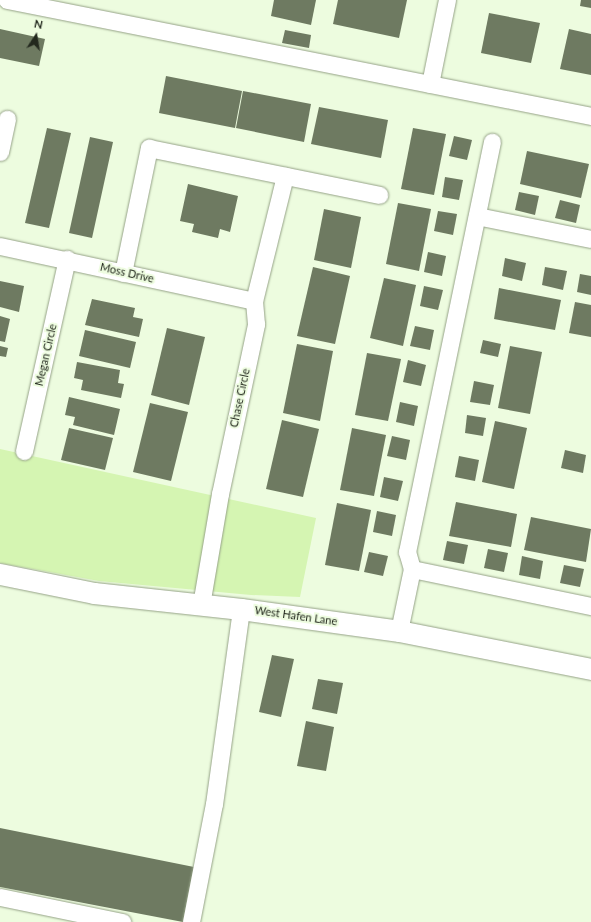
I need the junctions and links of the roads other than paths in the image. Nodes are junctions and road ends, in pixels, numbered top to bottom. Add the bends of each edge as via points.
1 (8, 0) edge
2 (447, 0) edge
3 (430, 84) junction
4 (591, 116) edge
5 (7, 119) dead end
6 (492, 142) dead end
7 (0, 152) edge
8 (285, 176) junction
9 (379, 195) dead end
10 (477, 216) junction
11 (591, 239) edge
12 (0, 246) edge
13 (67, 260) junction
14 (123, 273) junction
15 (254, 301) junction
16 (24, 451) dead end
17 (412, 569) junction
18 (0, 574) edge
19 (201, 605) junction
20 (591, 606) edge
21 (242, 609) junction
22 (399, 630) junction
23 (591, 669) edge
24 (0, 897) edge
25 (122, 922) edge
26 (191, 922) edge

1 - 3 street
2 - 3 street
3 - 4 street
5 - 7 street
6 - 10 street
8 - 9 street
8 - 14 street via 149,148
8 - 15 street, Chase Circle
10 - 11 street
10 - 17 street via 407,552
12 - 13 street, Moss Drive
13 - 14 street, Moss Drive
13 - 16 street, Megan Circle
14 - 15 street, Moss Drive
15 - 19 street, Chase Circle via 256,324 220,494
17 - 20 street
17 - 22 street
18 - 19 main road, West Hafen Lane via 94,593
19 - 21 main road, West Hafen Lane
21 - 22 main road, West Hafen Lane
21 - 26 street via 214,804
22 - 23 main road, West Hafen Lane
24 - 25 street

